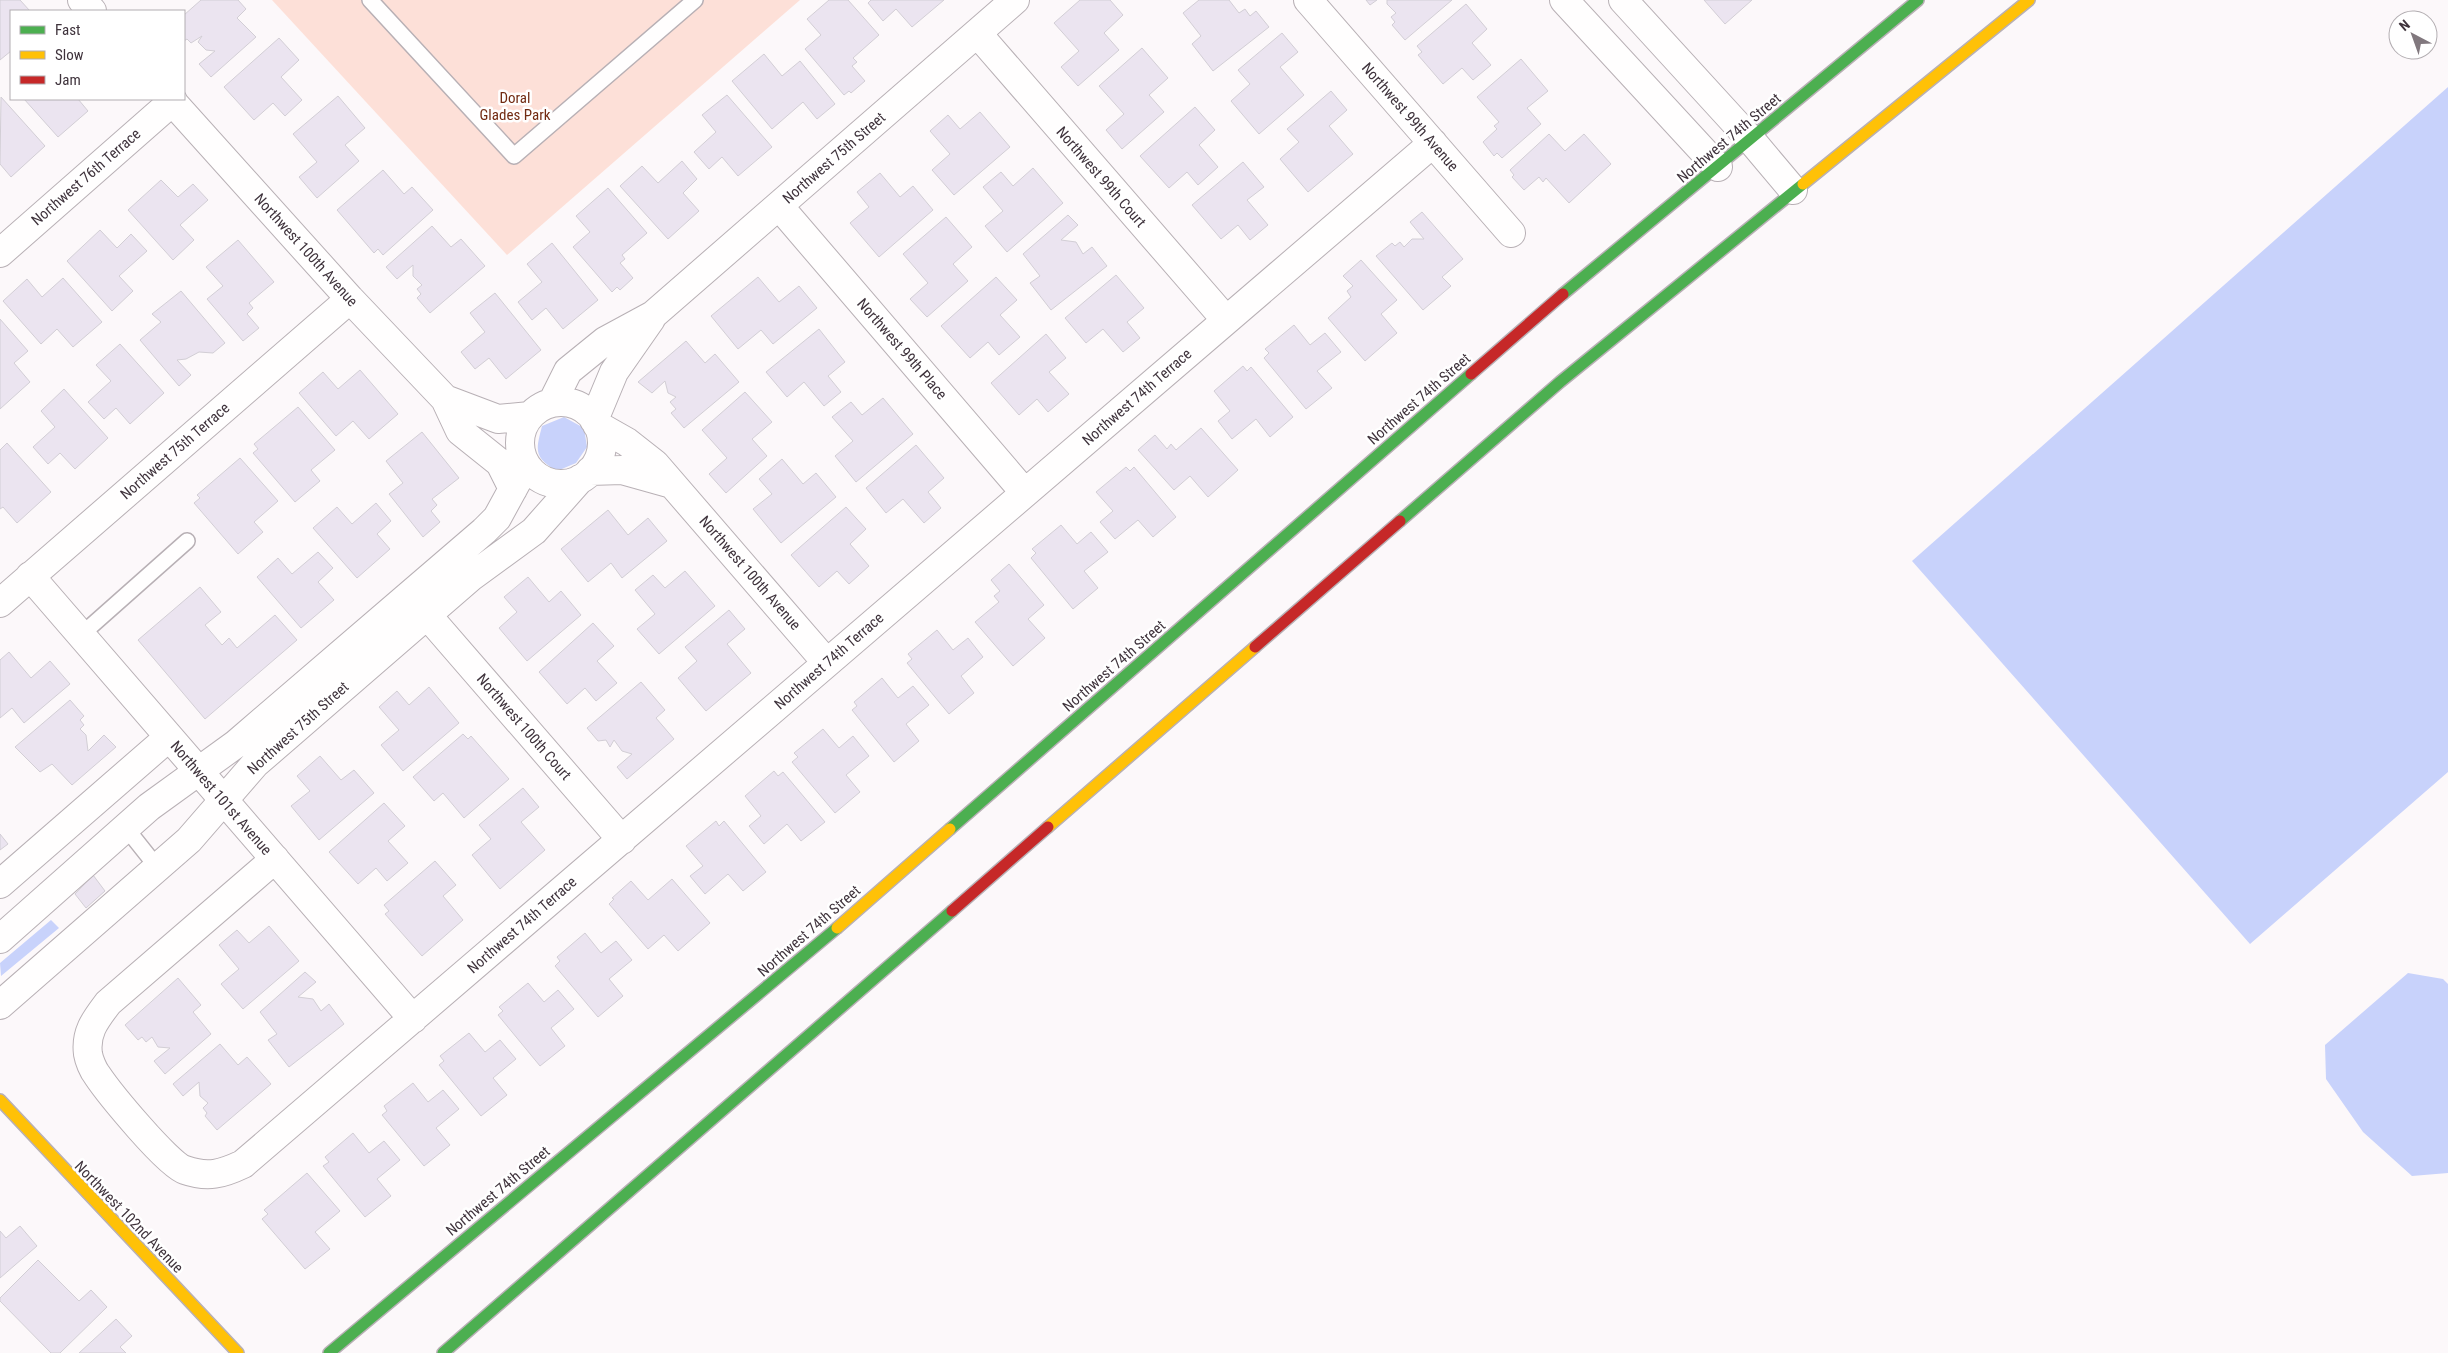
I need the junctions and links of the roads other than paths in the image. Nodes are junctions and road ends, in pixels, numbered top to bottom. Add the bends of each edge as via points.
1 (82, 0) edge
2 (370, 0) edge
3 (694, 0) edge
4 (1015, 0) edge
5 (1308, 0) edge
6 (1564, 0) edge
7 (1623, 0) edge
8 (1918, 0) edge
9 (2029, 0) edge
10 (679, 7) edge
11 (91, 10) edge
12 (976, 34) junction
13 (172, 100) edge
14 (1751, 140) junction
15 (1433, 143) junction
16 (1718, 167) junction
17 (1793, 190) junction
18 (779, 206) junction
19 (1511, 233) dead end
20 (0, 253) edge
21 (350, 299) junction
22 (653, 315) junction
23 (1226, 320) junction
24 (445, 399) junction
25 (541, 409) junction
26 (596, 422) junction
27 (526, 465) junction
28 (585, 475) junction
29 (672, 484) junction
30 (513, 489) junction
31 (1025, 493) junction
32 (187, 541) dead end
33 (30, 576) junction
34 (0, 602) edge
35 (427, 615) junction
36 (81, 635) junction
37 (827, 663) junction
38 (169, 737) junction
39 (200, 772) junction
40 (224, 800) junction
41 (126, 828) junction
42 (622, 840) junction
43 (275, 859) junction
44 (158, 866) junction
45 (0, 884) edge
46 (0, 939) edge
47 (0, 1005) edge
48 (413, 1019) junction
49 (0, 1100) edge
50 (238, 1353) edge
51 (329, 1353) edge
52 (444, 1353) edge

1 - 11 street
2 - 10 lane via 514,156
3 - 10 lane
4 - 12 street, Northwest 75th Street
5 - 15 street, Northwest 99th Avenue
6 - 16 street
7 - 14 street
8 - 14 main road, Northwest 74th Street
9 - 17 main road
12 - 18 street, Northwest 75th Street
12 - 23 street, Northwest 99th Court
13 - 20 street, Northwest 76th Terrace
13 - 21 street, Northwest 100th Avenue
14 - 16 main road, Northwest 74th Street
14 - 17 street
15 - 19 street, Northwest 99th Avenue
15 - 23 street, Northwest 74th Terrace
16 - 51 main road, Northwest 74th Street via 1548,307 810,951
17 - 52 main road via 1560,382
18 - 22 street, Northwest 75th Street
18 - 31 street, Northwest 99th Place
21 - 24 street, Northwest 100th Avenue
21 - 33 street, Northwest 75th Terrace
22 - 25 street, Northwest 75th Street via 605,341 568,371
22 - 26 street, Northwest 75th Street via 614,372
23 - 31 street, Northwest 74th Terrace
24 - 25 street, Northwest 100th Avenue via 498,419
24 - 30 street, Northwest 100th Avenue via 460,431 500,463
25 - 26 street via 565,402 588,412
25 - 27 street via 523,427 520,453
26 - 28 street via 602,447 598,460
26 - 29 street, Northwest 100th Avenue via 655,464
27 - 28 street via 544,481 556,484
27 - 30 street, Northwest 75th Street
28 - 29 street via 622,470
28 - 35 street, Northwest 75th Street via 534,531 471,577
29 - 37 street, Northwest 100th Avenue
30 - 39 street, Northwest 75th Street via 497,518 484,531
31 - 37 street, Northwest 74th Terrace
32 - 36 lane
33 - 34 street, Northwest 75th Terrace
33 - 36 street, Northwest 101st Avenue
35 - 40 street, Northwest 75th Street via 256,764
35 - 42 street, Northwest 100th Court
36 - 38 street, Northwest 101st Avenue
37 - 42 street, Northwest 74th Terrace
38 - 39 street, Northwest 101st Avenue
38 - 45 street
39 - 40 street, Northwest 101st Avenue
39 - 41 street, Northwest 75th Street via 149,807
40 - 43 street, Northwest 101st Avenue
40 - 44 street, Northwest 75th Street via 188,840
41 - 44 lane
41 - 46 street, Northwest 75th Street
42 - 48 street, Northwest 74th Terrace
43 - 48 street, Northwest 101st Avenue
43 - 48 street, Northwest 74th Terrace via 108,1003 95,1019 88,1036 88,1055 96,1074 163,1155 182,1170 204,1175 223,1174 243,1164
44 - 47 street, Northwest 75th Street
49 - 50 main road, Northwest 102nd Avenue

